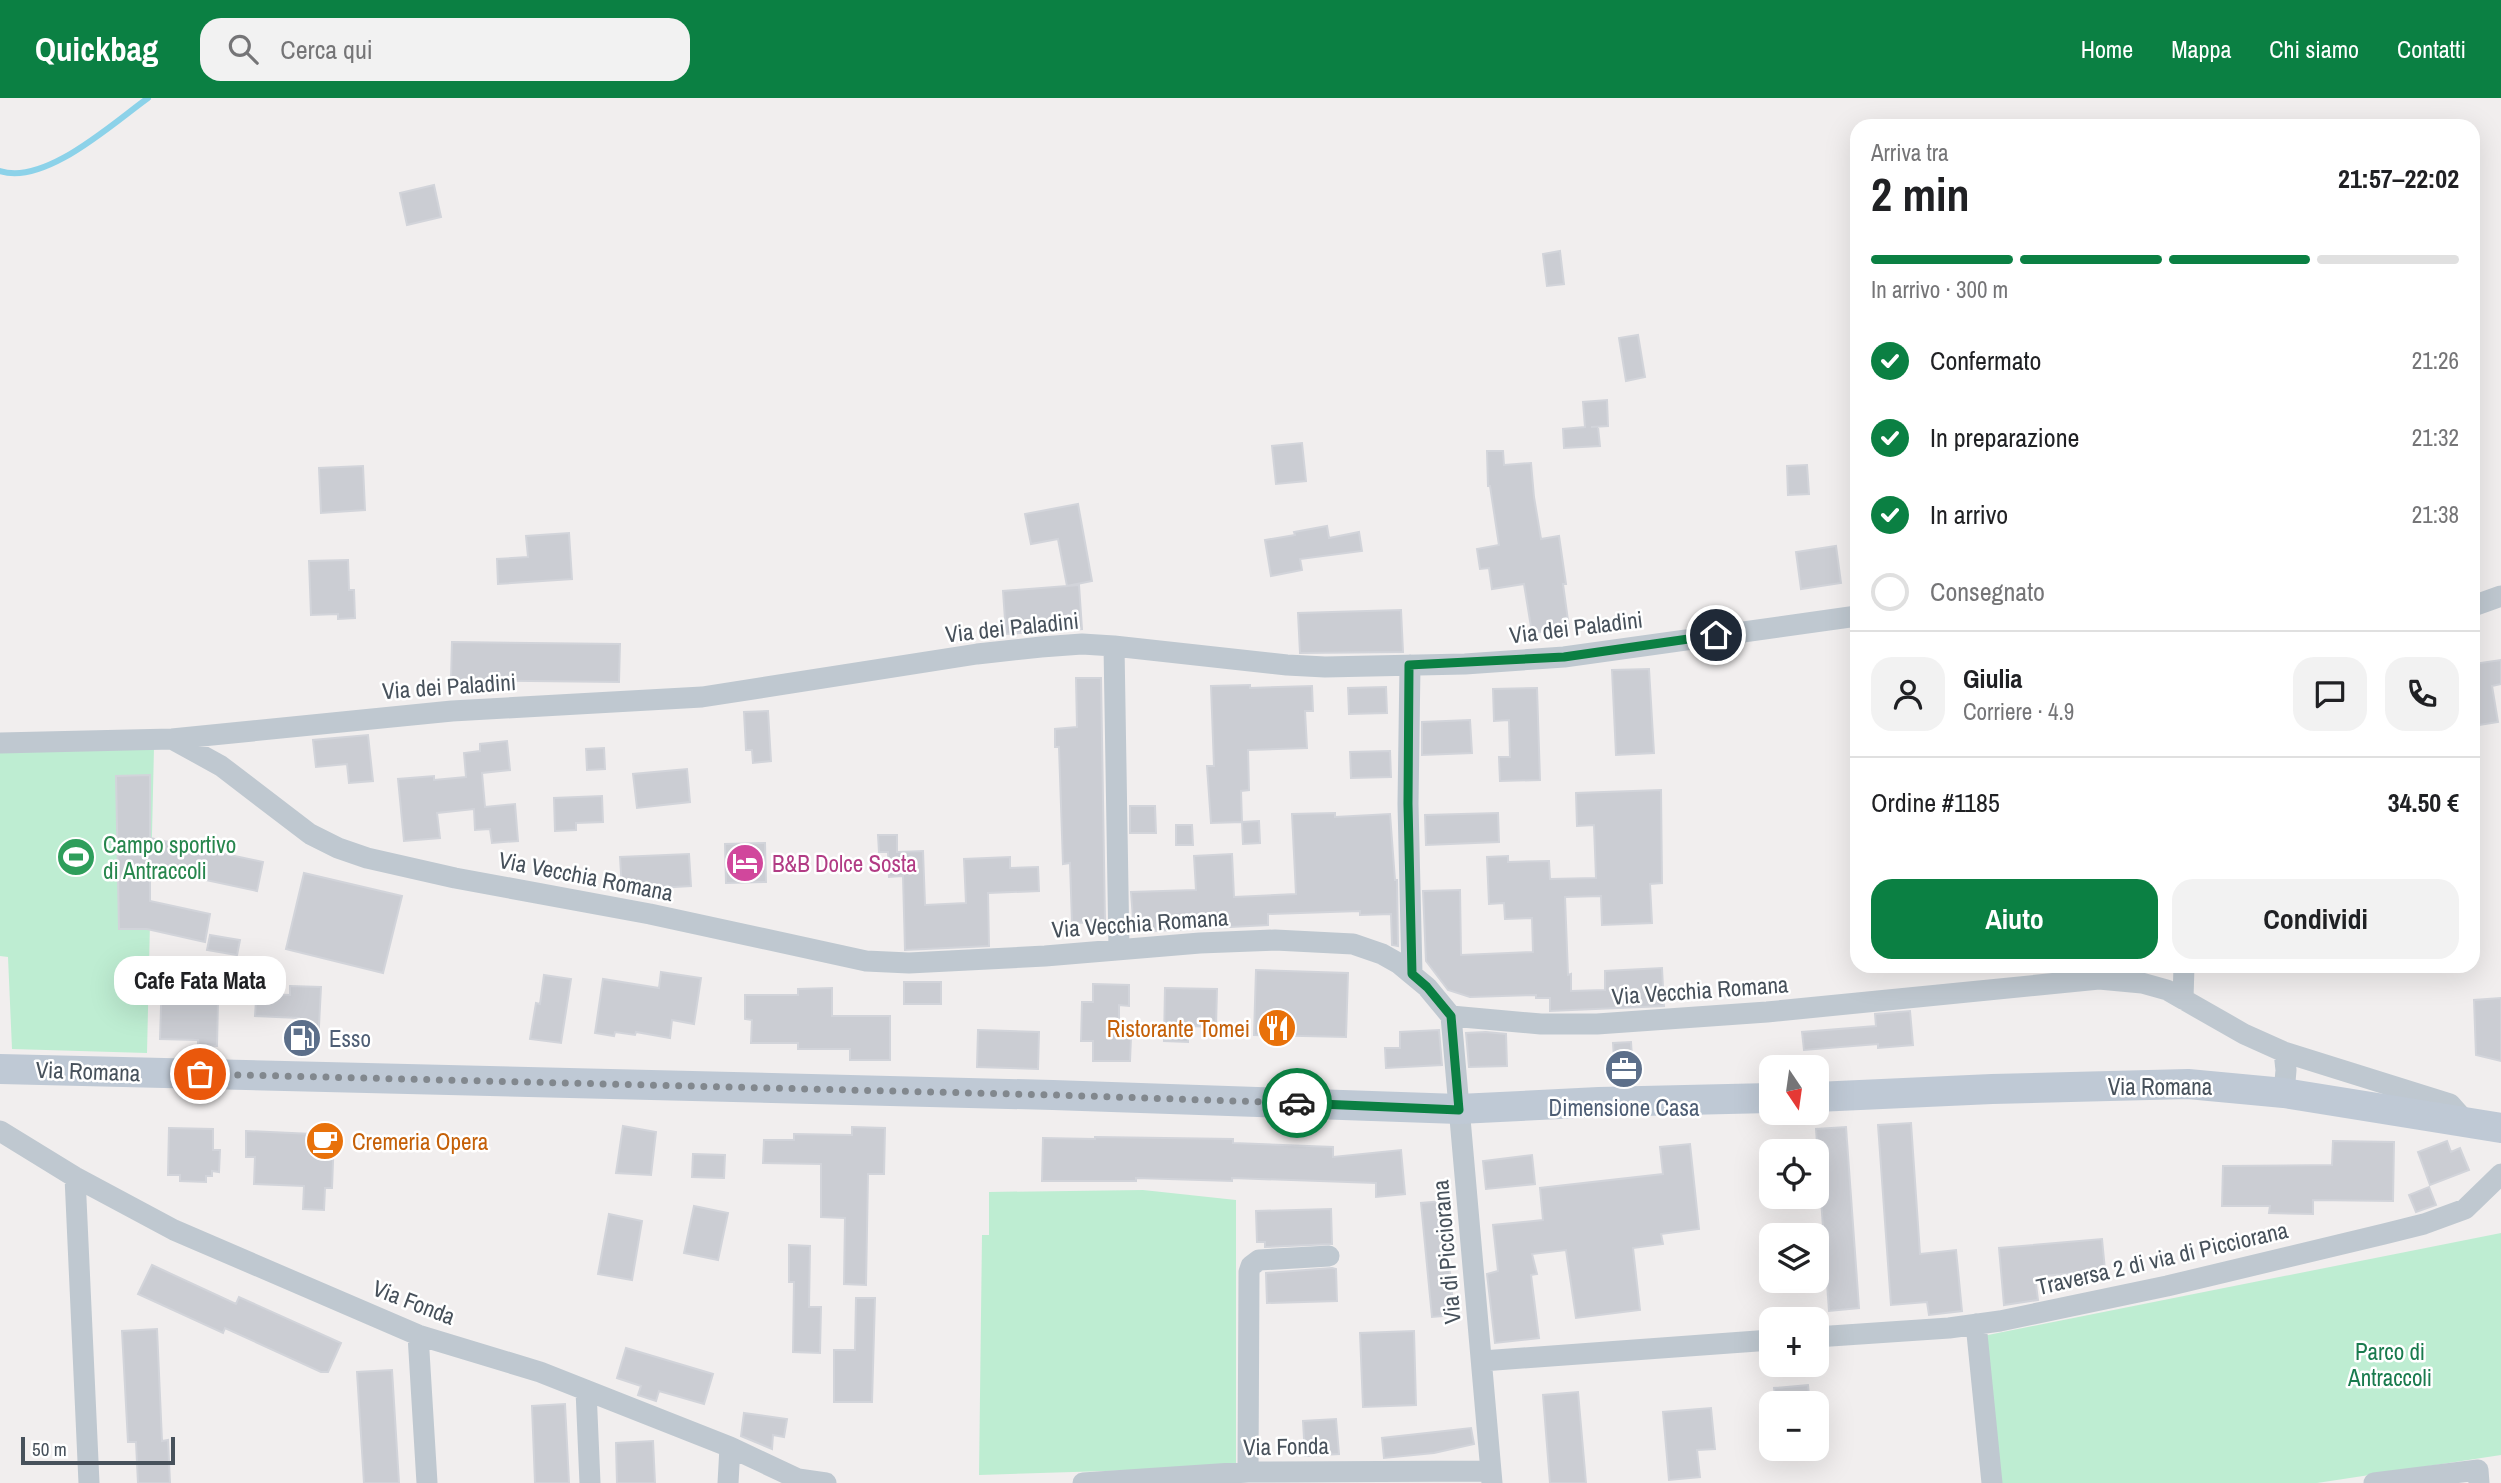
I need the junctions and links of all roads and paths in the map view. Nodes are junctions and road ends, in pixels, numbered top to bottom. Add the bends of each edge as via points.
1 (2501, 596) edge
2 (2480, 604) edge
3 (1850, 616) edge
4 (1114, 646) junction
5 (1409, 665) junction
6 (172, 738) junction
7 (0, 743) edge
8 (1119, 950) junction
9 (2184, 973) edge
10 (1412, 974) junction
11 (2183, 999) junction
12 (1451, 1016) junction
13 (2284, 1052) junction
14 (2306, 1059) junction
15 (0, 1069) edge
16 (2296, 1095) junction
17 (1829, 1097) edge
18 (1759, 1098) edge
19 (1459, 1110) junction
20 (2466, 1122) junction
21 (2501, 1128) edge
22 (0, 1131) edge
23 (2501, 1174) edge
24 (75, 1177) junction
25 (1329, 1256) dead end
26 (1976, 1324) junction
27 (418, 1335) junction
28 (1829, 1336) edge
29 (1759, 1341) edge
30 (1482, 1361) junction
31 (586, 1390) junction
32 (730, 1447) junction
33 (1248, 1472) junction
34 (1492, 1477) edge
35 (798, 1481) edge
36 (89, 1483) edge
37 (427, 1483) edge
38 (590, 1483) edge
39 (727, 1483) edge
40 (825, 1483) edge
41 (1083, 1483) edge
42 (1992, 1483) edge
43 (2374, 1483) edge
44 (2480, 1483) edge

1 - 2 street
3 - 5 street, Via dei Paladini via 1564,657
4 - 5 street, Via dei Paladini via 1287,666
4 - 6 street, Via dei Paladini via 977,654 702,697 452,711
4 - 8 street
5 - 10 street
6 - 7 street
6 - 8 street, Via Vecchia Romana via 221,766 310,834 338,848 455,878 866,961 909,963
8 - 10 street, Via Vecchia Romana via 1275,940 1335,942 1382,954
9 - 11 street
10 - 12 street, Via Vecchia Romana
11 - 12 street, Via Vecchia Romana via 2142,983 2099,979 1597,1024
11 - 13 street, Via Vecchia Romana
12 - 19 street, Via di Picciorana
13 - 14 street, Via Vecchia Romana
13 - 16 street
14 - 16 street via 2312,1076
14 - 20 street, Via Vecchia Romana via 2450,1104
15 - 19 main road, Via Romana via 1053,1095
16 - 17 main road, Via Romana via 2165,1084
16 - 20 main road, Via Romana
18 - 19 main road, Via Romana
19 - 30 street, Via di Picciorana
20 - 21 main road, Via Romana
22 - 24 street, Via Fonda
23 - 26 street, Traversa 2 di via di Picciorana via 2465,1209 2424,1224 2167,1286
24 - 27 street, Via Fonda via 173,1230
24 - 36 street
25 - 33 street via 1259,1260 1251,1266
26 - 28 street, Traversa 2 di via di Picciorana
26 - 42 street
27 - 31 street, Via Fonda
27 - 37 street
29 - 30 street
30 - 34 street, Via di Picciorana
31 - 32 street, Via Fonda
31 - 38 street
32 - 35 street, Via Fonda
32 - 39 street
33 - 34 street, Via Fonda
33 - 41 street, Via Fonda
35 - 40 street, Via Fonda
43 - 44 street via 2478,1470

